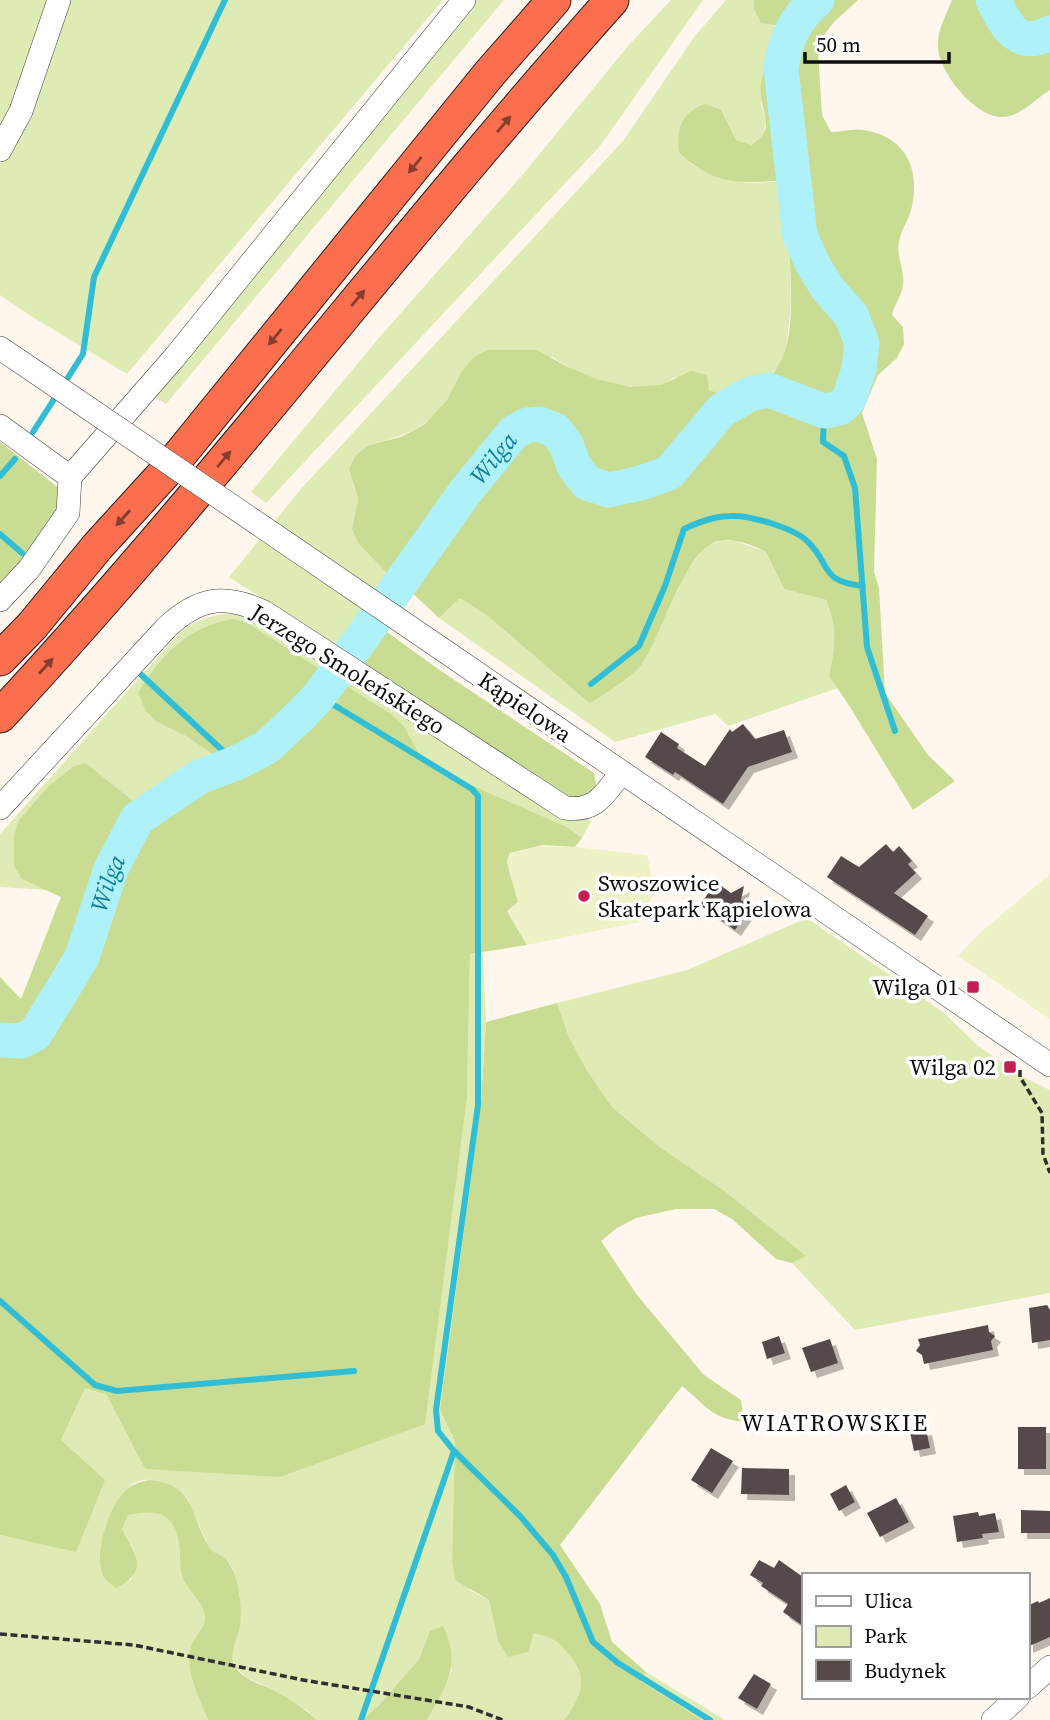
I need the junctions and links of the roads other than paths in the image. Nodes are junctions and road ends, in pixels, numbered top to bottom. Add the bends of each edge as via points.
1 (59, 0) edge
2 (464, 0) edge
3 (554, 0) edge
4 (612, 0) edge
5 (0, 150) edge
6 (0, 348) edge
7 (0, 426) edge
8 (70, 477) junction
9 (0, 600) edge
10 (0, 659) edge
11 (0, 716) edge
12 (621, 773) junction
13 (0, 808) edge
14 (1050, 1065) edge
15 (1050, 1667) edge
16 (1029, 1686) edge
17 (1016, 1699) edge
18 (993, 1720) edge

1 - 5 street via 21,111
2 - 8 street via 174,358
3 -> 10 highway via 169,468
11 -> 4 highway via 180,512
6 - 12 street, Kąpielowa, bridge
7 - 8 street
8 - 9 street via 68,513 29,569
12 - 13 street, Jerzego Smoleńskiego via 599,801 578,810 565,808 255,608 214,600 182,613
12 - 14 street, Kąpielowa
15 - 16 street
17 - 18 street

